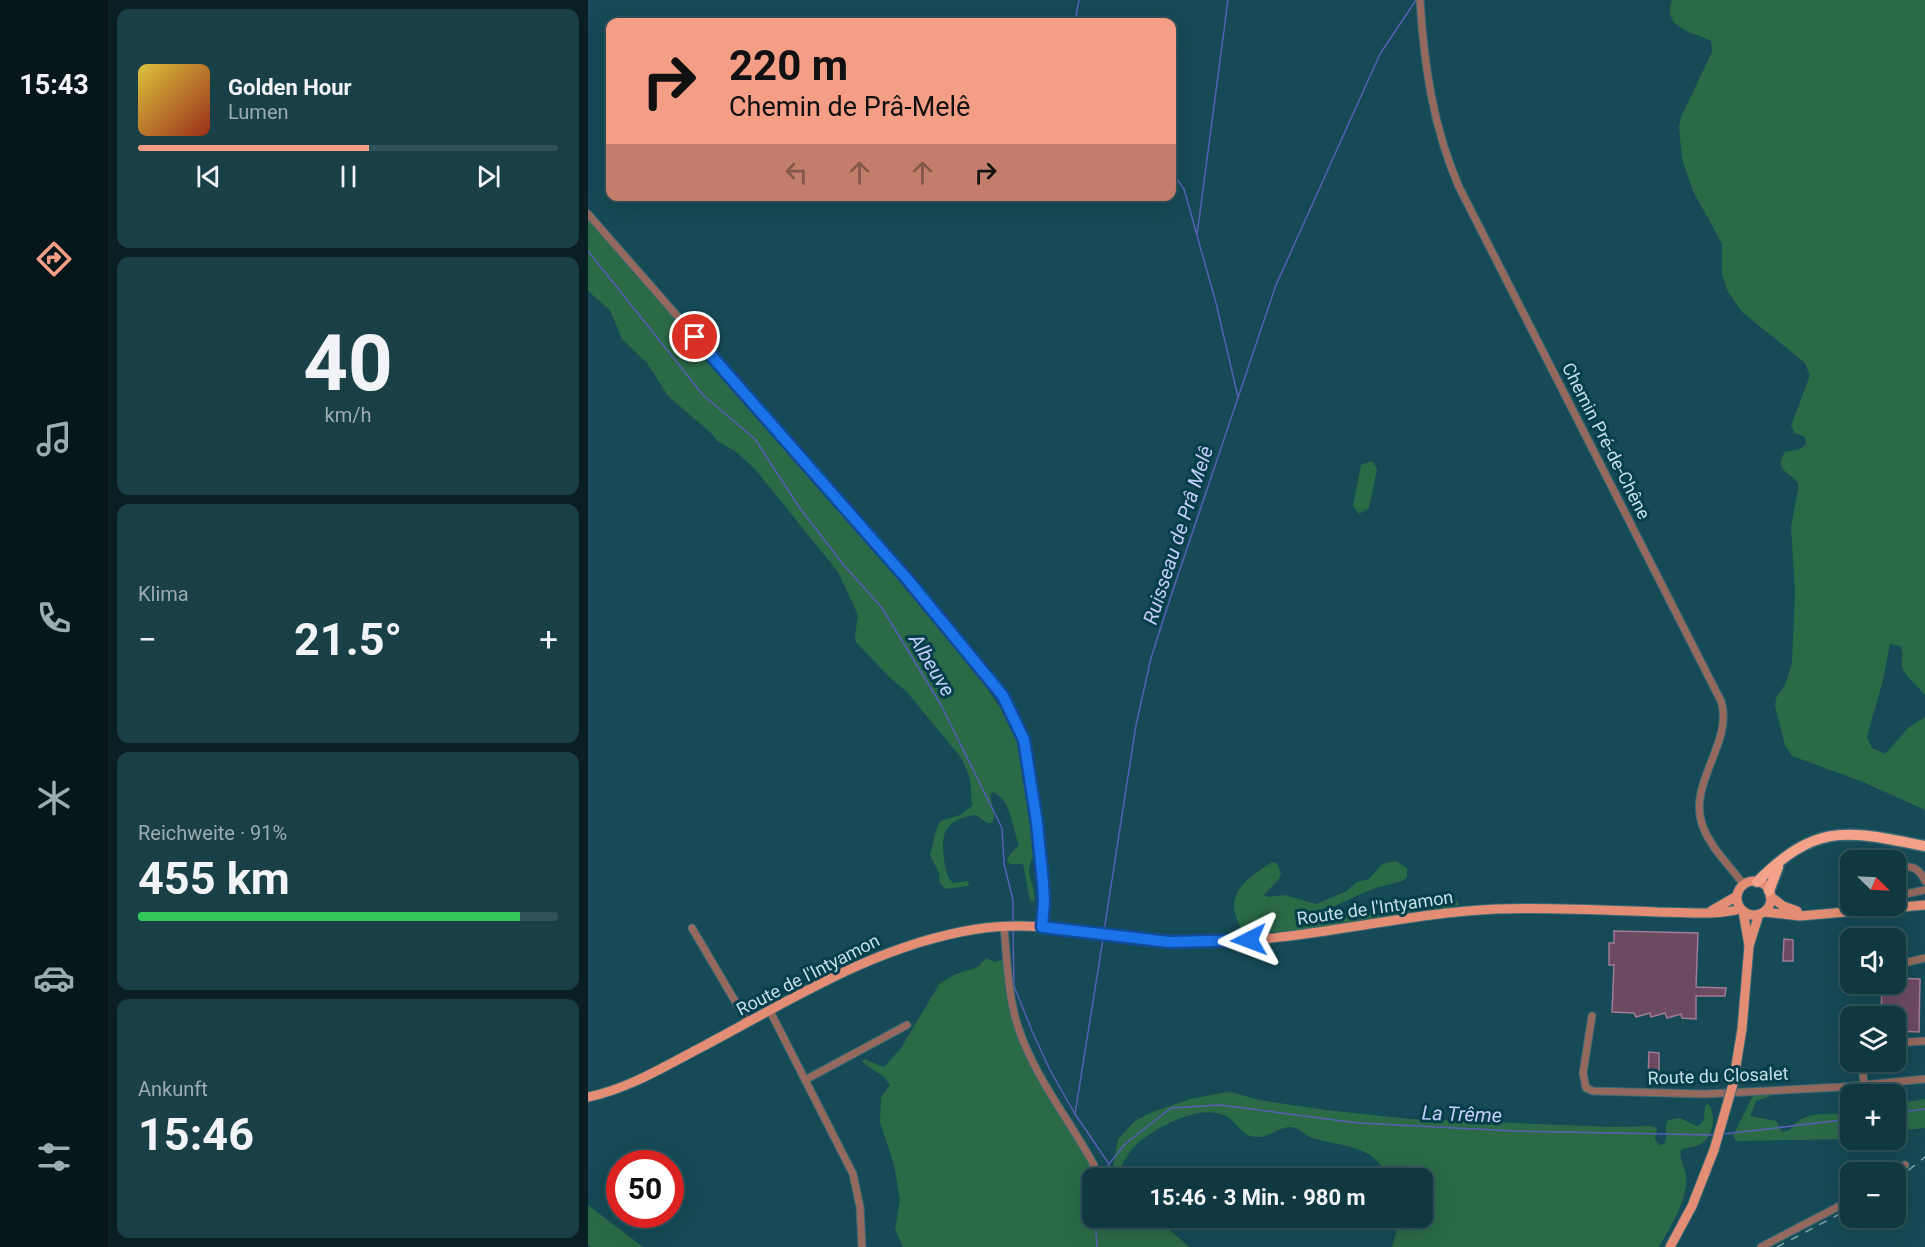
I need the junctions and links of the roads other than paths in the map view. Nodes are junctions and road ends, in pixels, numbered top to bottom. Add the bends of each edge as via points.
1 (1420, 0) edge
2 (588, 214) edge
3 (1925, 846) edge
4 (1784, 859) junction
5 (1906, 867) edge
6 (1925, 880) edge
7 (1757, 882) junction
8 (1744, 885) junction
9 (1925, 890) edge
10 (1770, 894) junction
11 (1906, 894) edge
12 (1737, 896) junction
13 (1925, 905) edge
14 (1742, 910) junction
15 (1701, 913) junction
16 (1761, 913) junction
17 (1814, 914) junction
18 (1006, 927) junction
19 (1042, 927) junction
20 (692, 928) dead end
21 (1749, 946) junction
22 (1925, 958) edge
23 (1906, 963) edge
24 (770, 1011) junction
25 (1592, 1016) dead end
26 (748, 1023) junction
27 (907, 1025) dead end
28 (1925, 1041) edge
29 (1906, 1042) edge
30 (1863, 1072) edge
31 (1925, 1079) edge
32 (805, 1080) junction
33 (1864, 1084) joint
34 (1840, 1086) edge
35 (588, 1097) edge
36 (1093, 1168) edge
37 (1840, 1206) edge
38 (862, 1247) edge
39 (1670, 1247) edge
40 (1761, 1247) edge

1 - 8 street, Chemin Pré-de-Chêne via 1430,94 1453,174 1721,701 1722,723 1700,798 1700,815 1705,831
2 - 19 street via 908,580 1003,696 1024,740 1043,883
3 - 4 highway via 1849,833 1816,839
4 - 7 highway
4 - 10 highway via 1773,876
5 - 6 street via 1921,872
7 - 8 main road
7 - 10 main road
8 - 12 main road
9 - 11 street
10 - 16 main road via 1768,907
10 - 17 main road via 1787,908
12 - 14 main road
12 - 15 main road, Route de l'Intyamon via 1724,906
13 - 17 main road
14 - 15 main road, Route de l'Intyamon
14 - 16 main road via 1750,915
14 - 21 main road
15 - 19 main road, Route de l'Intyamon via 1518,908 1237,941 1169,942
16 - 17 main road
16 - 21 main road
18 - 19 main road, Route de l'Intyamon
18 - 24 main road, Route de l'Intyamon via 949,934 881,954
18 - 36 street via 1011,993 1020,1031 1054,1102
20 - 26 street
21 - 39 main road, bridge via 1745,1010 1733,1084 1714,1150 1692,1206
22 - 23 street
24 - 26 main road, Route de l'Intyamon
24 - 32 street
25 - 34 street, Route du Closalet via 1582,1078 1586,1088 1593,1091 1705,1094
26 - 35 main road, Route de l'Intyamon via 653,1072
27 - 32 street
28 - 29 street
30 - 33 street
31 - 33 street, Route du Closalet
32 - 38 street via 853,1174
37 - 40 street

